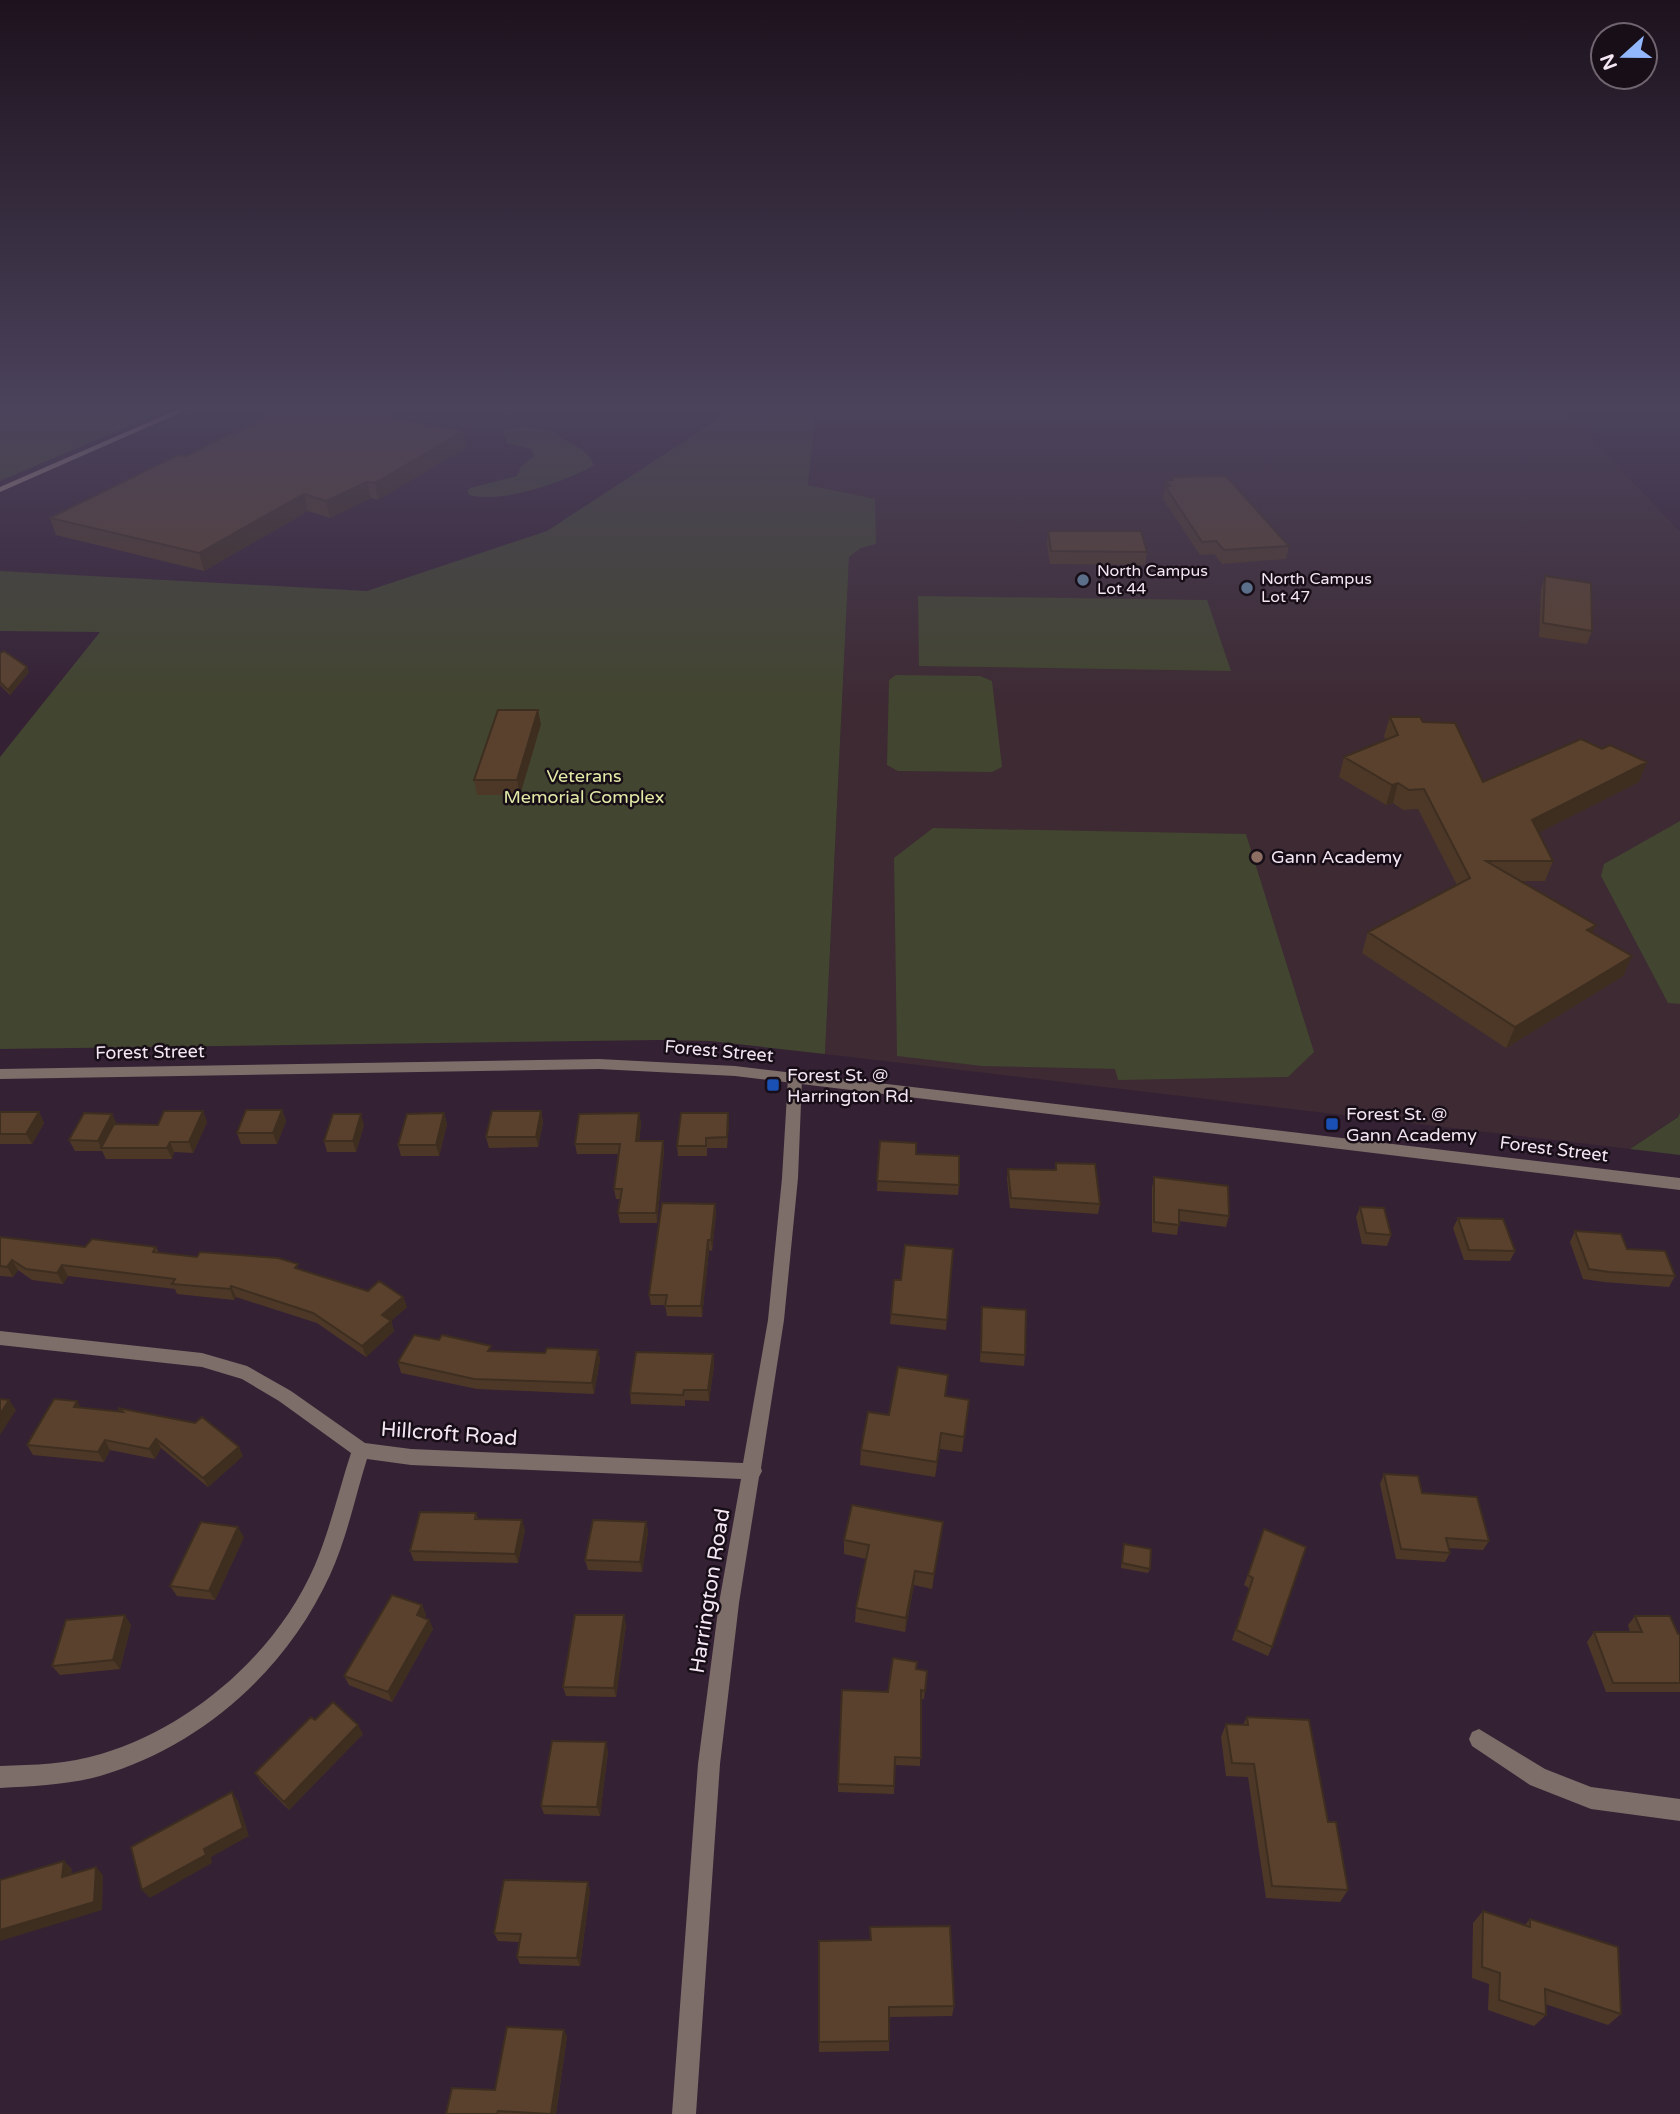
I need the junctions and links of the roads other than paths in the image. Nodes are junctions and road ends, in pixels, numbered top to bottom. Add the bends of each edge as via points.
1 (0, 1074) edge
2 (795, 1077) junction
3 (1680, 1184) edge
4 (0, 1338) edge
5 (361, 1450) junction
6 (753, 1471) junction
7 (1479, 1739) dead end
8 (0, 1777) edge
9 (1680, 1810) edge
10 (684, 2114) edge

1 - 2 street, Forest Street via 635,1064
2 - 3 street, Forest Street
2 - 6 street, Harrington Road via 783,1252
4 - 5 street, Hillcroft Road via 202,1360 247,1373
5 - 6 street, Hillcroft Road via 411,1457
5 - 8 street via 321,1572 289,1629 244,1681 190,1724 123,1757 60,1774
6 - 10 street, Harrington Road via 729,1603 709,1764
7 - 9 street via 1538,1777 1591,1797

